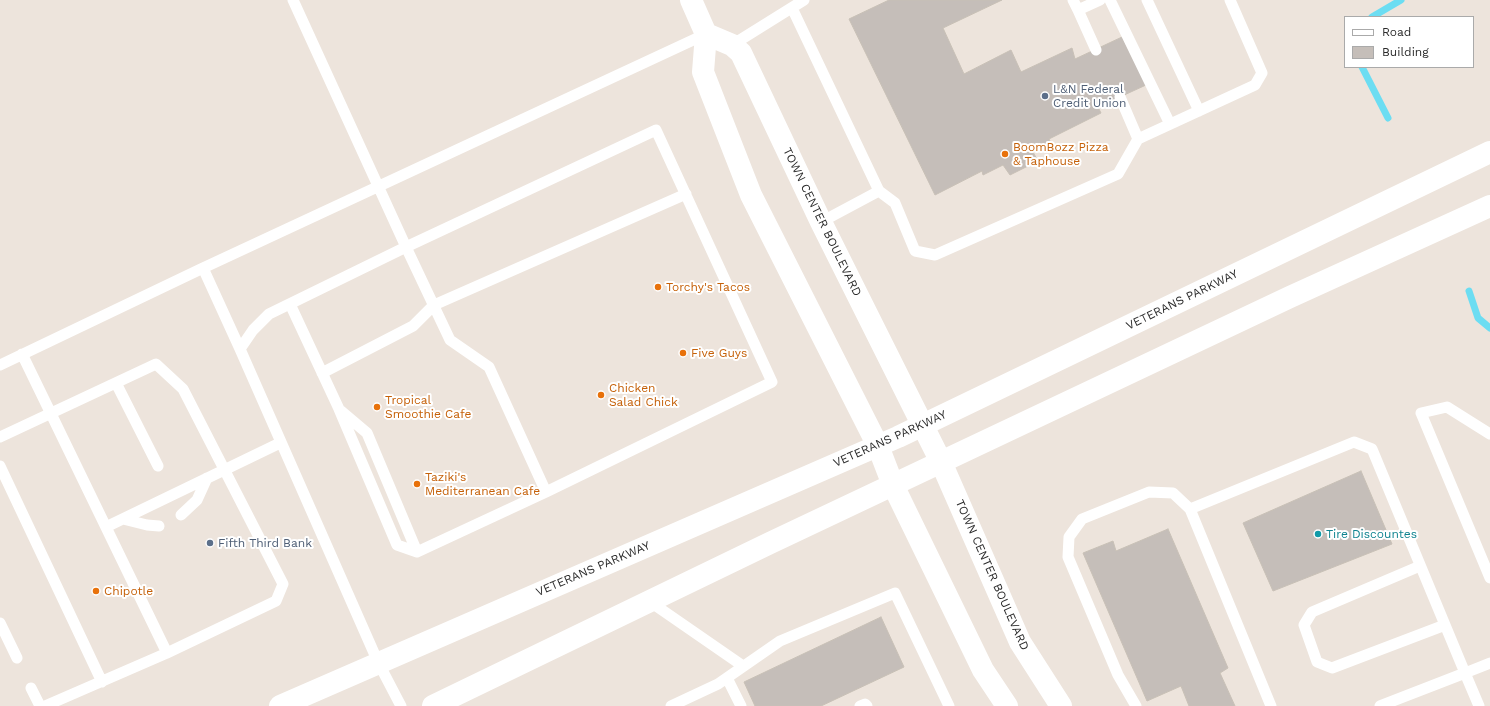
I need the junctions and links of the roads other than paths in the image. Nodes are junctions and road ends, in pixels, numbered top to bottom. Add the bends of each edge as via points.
1 (293, 0) edge
2 (691, 0) edge
3 (804, 0) edge
4 (1100, 0) edge
5 (1110, 0) edge
6 (1147, 0) edge
7 (1230, 0) edge
8 (1075, 5) edge
9 (792, 8) junction
10 (706, 34) junction
11 (732, 44) junction
12 (1096, 50) dead end
13 (1120, 97) dead end
14 (1199, 111) junction
15 (1170, 124) junction
16 (1138, 139) junction
17 (1490, 152) edge
18 (379, 186) junction
19 (879, 191) junction
20 (686, 194) junction
21 (1490, 206) edge
22 (821, 222) junction
23 (406, 247) junction
24 (203, 268) junction
25 (290, 304) junction
26 (434, 305) junction
27 (240, 349) junction
28 (22, 354) junction
29 (0, 365) edge
30 (322, 373) junction
31 (116, 383) junction
32 (339, 409) junction
33 (51, 414) junction
34 (922, 425) junction
35 (1490, 434) edge
36 (0, 437) edge
37 (280, 443) junction
38 (878, 446) junction
39 (941, 462) junction
40 (0, 466) edge
41 (158, 466) dead end
42 (223, 470) junction
43 (207, 478) junction
44 (893, 485) junction
45 (546, 492) junction
46 (1190, 509) junction
47 (181, 515) dead end
48 (123, 519) junction
49 (159, 526) dead end
50 (106, 527) junction
51 (417, 552) junction
52 (1420, 566) junction
53 (1490, 578) edge
54 (649, 601) junction
55 (0, 623) edge
56 (1445, 625) junction
57 (167, 653) junction
58 (17, 658) dead end
59 (378, 662) junction
60 (1490, 664) edge
61 (743, 666) junction
62 (1465, 673) junction
63 (727, 678) junction
64 (102, 682) junction
65 (31, 688) dead end
66 (693, 701) edge
67 (40, 706) edge
68 (45, 706) edge
69 (280, 706) edge
70 (401, 706) edge
71 (432, 706) edge
72 (671, 706) edge
73 (741, 706) edge
74 (860, 706) edge
75 (868, 706) edge
76 (949, 706) edge
77 (1007, 706) edge
78 (1061, 706) edge
79 (1136, 706) edge
80 (1270, 706) edge
81 (1380, 706) edge
82 (1479, 706) edge

1 - 18 lane
2 - 10 main road
3 - 9 lane
4 - 8 lane
5 - 15 lane
6 - 14 lane
7 - 14 lane via 1262,72 1255,85
8 - 12 lane
9 - 11 lane
9 - 19 lane
10 - 11 main road
10 - 18 lane
10 - 38 main road via 703,72 751,195
11 - 22 main road, TOWN CENTER BOULEVARD via 741,53
13 - 16 lane
14 - 15 lane
15 - 16 lane
16 - 19 lane via 1118,174 935,255 915,251 895,203
17 - 34 main road, VETERANS PARKWAY
18 - 23 lane
18 - 24 lane
19 - 22 lane
20 - 23 lane via 656,130
20 - 26 lane
20 - 45 lane via 772,382
21 - 39 main road via 1290,296
22 - 34 main road, TOWN CENTER BOULEVARD
23 - 25 lane
23 - 26 lane
24 - 27 lane
24 - 28 lane
25 - 27 lane via 269,314 253,330
25 - 30 lane
26 - 30 lane via 413,326
26 - 45 lane via 450,340 489,367
27 - 37 lane
28 - 29 lane
28 - 33 lane
30 - 32 lane
31 - 33 lane
31 - 41 lane
31 - 42 lane via 156,364 183,388
32 - 51 lane via 367,433
32 - 51 lane via 396,545
33 - 36 lane
33 - 50 lane
34 - 38 main road, VETERANS PARKWAY
34 - 39 main road, TOWN CENTER BOULEVARD
35 - 53 lane via 1447,407 1421,413
37 - 42 lane
37 - 59 lane
38 - 44 main road
38 - 59 main road, VETERANS PARKWAY
39 - 44 main road
39 - 78 main road, TOWN CENTER BOULEVARD via 1020,642
40 - 64 lane
42 - 43 lane
42 - 57 lane via 283,584 276,601
43 - 47 lane via 197,500
43 - 48 lane
44 - 54 main road
44 - 77 main road via 983,670
45 - 51 lane
46 - 52 lane via 1354,442 1372,449
46 - 79 lane via 1173,493 1149,492 1082,519 1069,537 1068,557 1118,675
46 - 80 lane
48 - 49 lane
48 - 50 lane
50 - 57 lane
52 - 56 lane
52 - 56 lane via 1312,612 1304,625 1317,662 1332,668
54 - 61 lane
54 - 71 main road
55 - 58 lane
56 - 62 lane
57 - 64 lane
59 - 69 main road, VETERANS PARKWAY
59 - 70 lane
60 - 62 lane
61 - 63 lane
61 - 76 lane via 780,641 895,593
62 - 81 lane
62 - 82 lane
63 - 66 lane
63 - 73 lane
64 - 68 lane
65 - 67 lane
66 - 72 lane
74 - 75 lane

